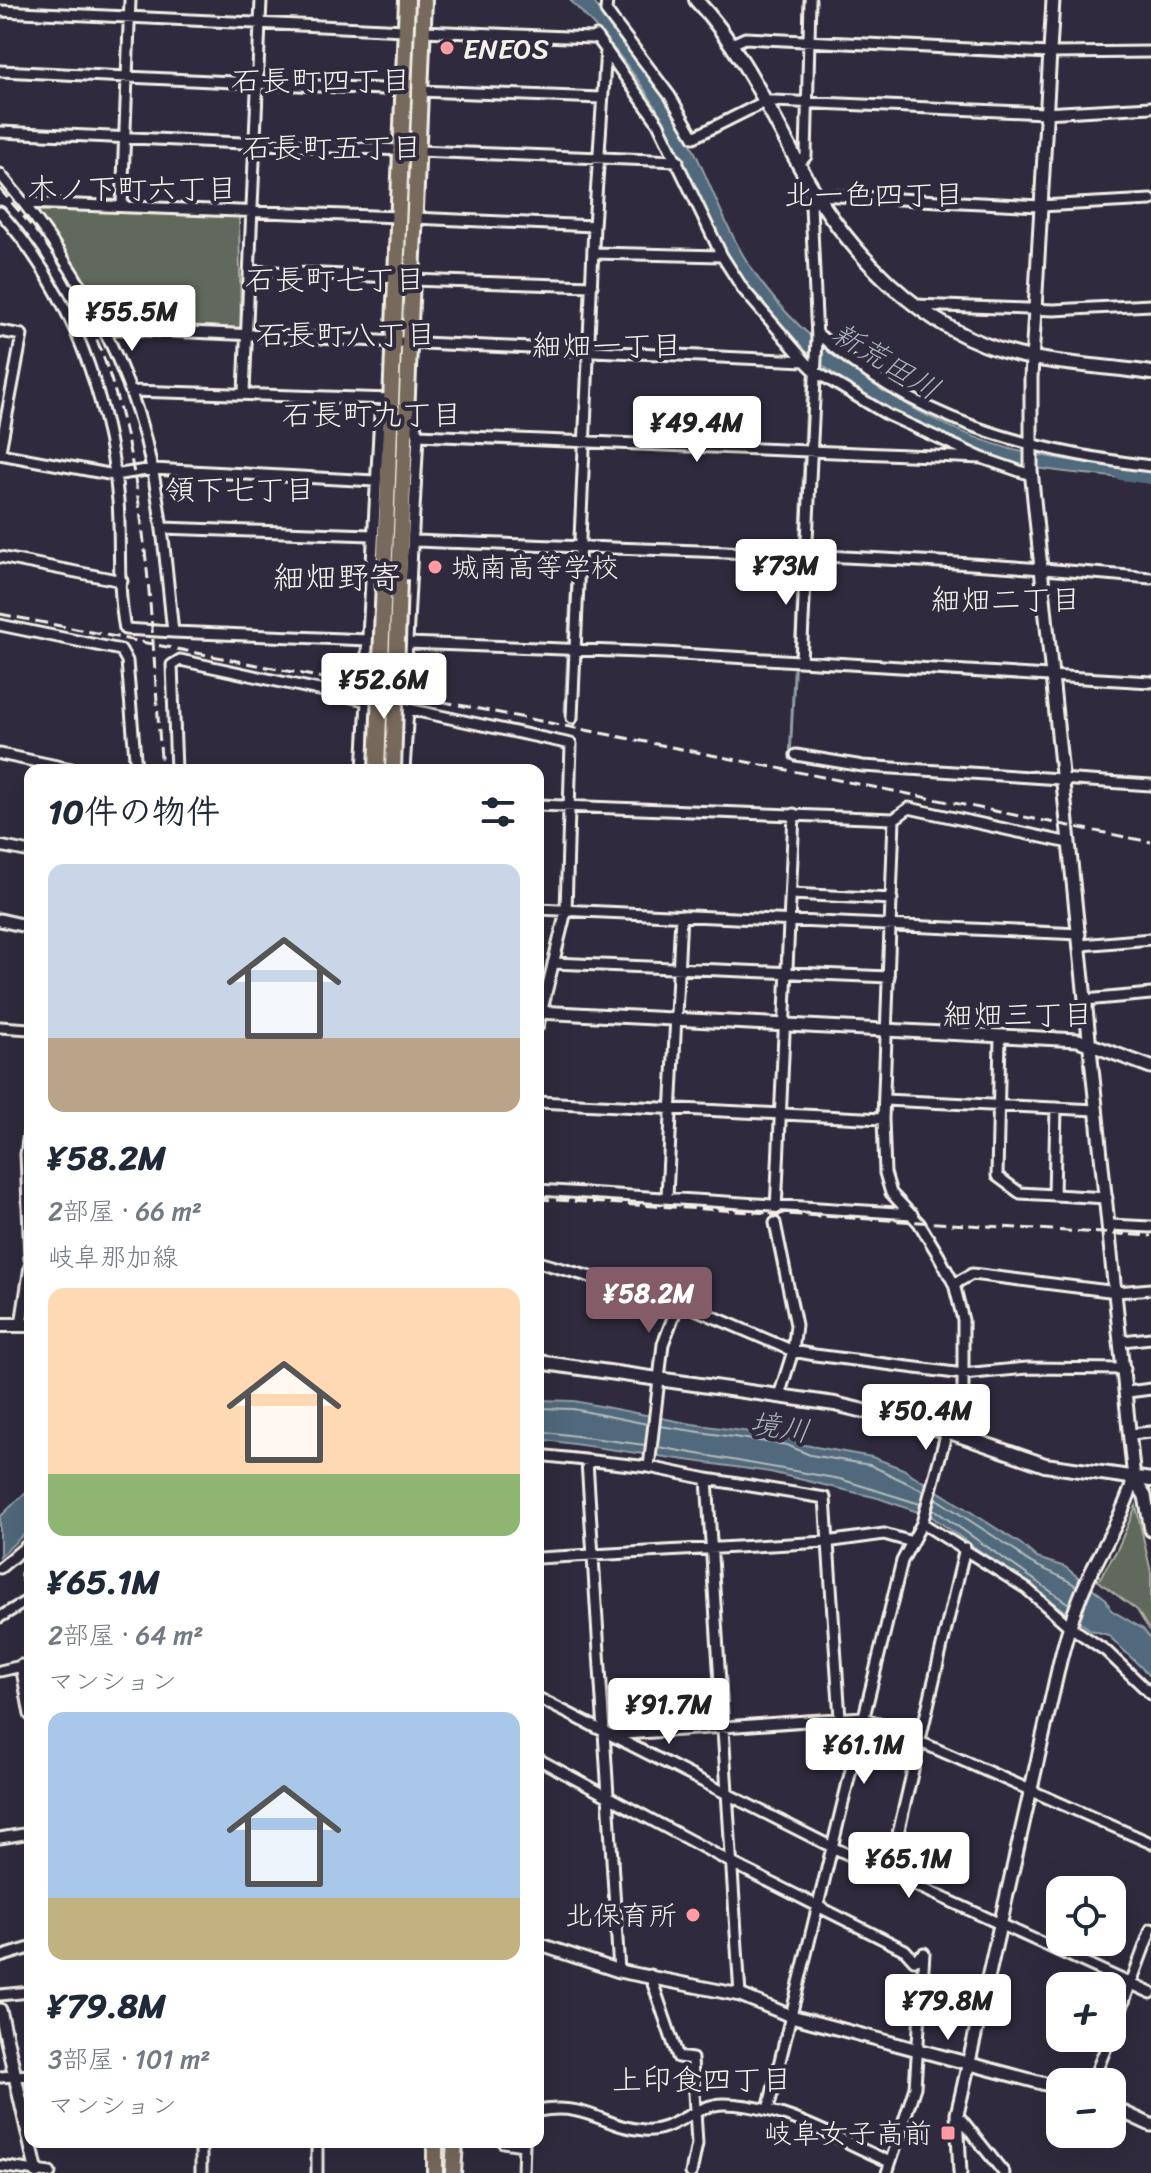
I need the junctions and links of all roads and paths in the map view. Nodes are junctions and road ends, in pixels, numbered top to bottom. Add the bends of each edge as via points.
1 (130, 0) edge
2 (261, 0) edge
3 (407, 0) edge
4 (424, 0) edge
5 (607, 0) edge
6 (696, 0) edge
7 (810, 0) edge
8 (1053, 0) edge
9 (0, 11) edge
10 (129, 17) junction
11 (260, 23) junction
12 (405, 30) junction
13 (423, 31) junction
14 (808, 41) junction
15 (732, 44) junction
16 (606, 49) junction
17 (1151, 52) edge
18 (1050, 53) junction
19 (0, 71) edge
20 (127, 76) junction
21 (257, 83) junction
22 (403, 90) junction
23 (420, 91) junction
24 (601, 98) junction
25 (766, 101) junction
26 (805, 102) junction
27 (1151, 107) edge
28 (1044, 113) junction
29 (0, 132) edge
30 (124, 138) junction
31 (255, 143) junction
32 (401, 150) junction
33 (418, 151) junction
34 (599, 159) junction
35 (678, 161) junction
36 (799, 164) junction
37 (0, 174) edge
38 (816, 195) junction
39 (1151, 200) edge
40 (25, 203) junction
41 (122, 206) junction
42 (1040, 206) junction
43 (252, 211) junction
44 (0, 212) edge
45 (399, 217) junction
46 (414, 218) junction
47 (594, 226) junction
48 (593, 253) junction
49 (722, 256) junction
50 (249, 271) junction
51 (396, 277) junction
52 (411, 280) junction
53 (592, 286) junction
54 (914, 305) junction
55 (1151, 305) edge
56 (1035, 309) junction
57 (103, 328) junction
58 (0, 331) edge
59 (247, 333) junction
60 (817, 336) junction
61 (401, 340) junction
62 (589, 348) junction
63 (1033, 358) junction
64 (805, 361) junction
65 (816, 367) junction
66 (1151, 373) edge
67 (131, 391) junction
68 (244, 392) junction
69 (399, 400) junction
70 (418, 435) junction
71 (585, 443) junction
72 (1030, 447) junction
73 (0, 452) edge
74 (810, 452) junction
75 (982, 458) junction
76 (1151, 466) edge
77 (153, 469) junction
78 (1031, 472) junction
79 (114, 475) junction
80 (375, 481) junction
81 (162, 528) junction
82 (372, 535) junction
83 (413, 541) junction
84 (580, 547) junction
85 (807, 556) junction
86 (0, 557) edge
87 (1041, 568) junction
88 (1151, 578) edge
89 (392, 579) junction
90 (122, 581) junction
91 (0, 625) edge
92 (173, 632) junction
93 (368, 640) junction
94 (408, 643) junction
95 (575, 650) junction
96 (801, 661) junction
97 (1052, 674) junction
98 (1151, 682) edge
99 (365, 700) junction
100 (408, 709) junction
101 (572, 718) dead end
102 (0, 754) edge
103 (796, 755) dead end
104 (48, 764) edge
105 (136, 764) edge
106 (176, 764) edge
107 (363, 764) edge
108 (377, 764) edge
109 (393, 764) edge
110 (404, 764) edge
111 (1063, 778) junction
112 (1151, 785) edge
113 (544, 805) edge
114 (568, 806) junction
115 (794, 814) junction
116 (894, 819) junction
117 (1069, 843) junction
118 (0, 846) edge
119 (24, 851) edge
120 (791, 894) junction
121 (892, 899) junction
122 (544, 909) edge
123 (566, 911) junction
124 (681, 915) junction
125 (0, 920) edge
126 (790, 921) junction
127 (24, 926) edge
128 (891, 927) junction
129 (1151, 939) edge
130 (1080, 940) junction
131 (553, 963) junction
132 (679, 966) junction
133 (787, 973) junction
134 (889, 977) junction
135 (1151, 994) edge
136 (544, 997) edge
137 (1085, 1000) junction
138 (544, 1012) edge
139 (677, 1022) junction
140 (784, 1026) junction
141 (0, 1027) edge
142 (24, 1029) edge
143 (887, 1031) junction
144 (1000, 1036) junction
145 (1090, 1042) junction
146 (1151, 1067) edge
147 (884, 1100) junction
148 (544, 1102) edge
149 (998, 1105) junction
150 (1056, 1108) junction
151 (672, 1109) junction
152 (1097, 1110) junction
153 (781, 1114) junction
154 (883, 1119) junction
155 (544, 1190) edge
156 (1054, 1195) junction
157 (667, 1196) junction
158 (1107, 1198) junction
159 (776, 1206) junction
160 (912, 1214) junction
161 (775, 1223) dead end
162 (1110, 1225) junction
163 (1151, 1227) edge
164 (544, 1264) edge
165 (954, 1284) junction
166 (1151, 1289) edge
167 (1117, 1292) junction
168 (679, 1302) junction
169 (0, 1325) edge
170 (24, 1325) edge
171 (1151, 1338) edge
172 (1122, 1341) junction
173 (793, 1351) junction
174 (544, 1363) edge
175 (1125, 1369) junction
176 (963, 1374) junction
177 (661, 1377) junction
178 (1151, 1389) edge
179 (1128, 1392) junction
180 (779, 1396) junction
181 (947, 1431) junction
182 (1151, 1432) edge
183 (1131, 1434) junction
184 (544, 1456) edge
185 (587, 1461) junction
186 (649, 1467) junction
187 (707, 1479) junction
188 (1134, 1479) junction
189 (1151, 1480) edge
190 (1149, 1509) edge
191 (922, 1521) junction
192 (1151, 1530) edge
193 (826, 1542) junction
194 (912, 1542) junction
195 (711, 1546) junction
196 (24, 1548) edge
197 (965, 1548) junction
198 (594, 1554) junction
199 (544, 1558) edge
200 (0, 1568) edge
201 (24, 1603) edge
202 (0, 1617) edge
203 (1070, 1623) junction
204 (24, 1664) edge
205 (0, 1671) edge
206 (1151, 1694) edge
207 (544, 1701) edge
208 (863, 1717) junction
209 (840, 1718) junction
210 (723, 1725) junction
211 (607, 1733) junction
212 (920, 1742) junction
213 (544, 1762) edge
214 (1030, 1789) junction
215 (606, 1795) junction
216 (727, 1796) junction
217 (24, 1834) edge
218 (0, 1838) edge
219 (1151, 1843) edge
220 (834, 1848) junction
221 (732, 1863) junction
222 (889, 1872) junction
223 (818, 1906) junction
224 (998, 1921) junction
225 (1151, 1929) edge
226 (544, 1946) edge
227 (24, 1950) edge
228 (0, 1957) edge
229 (619, 1971) junction
230 (650, 1975) junction
231 (1132, 1984) junction
232 (24, 1993) edge
233 (1151, 1993) edge
234 (0, 1995) edge
235 (740, 1995) junction
236 (1126, 1999) edge
237 (0, 2010) edge
238 (791, 2016) junction
239 (917, 2051) junction
240 (970, 2066) junction
241 (24, 2075) edge
242 (14, 2076) junction
243 (0, 2077) edge
244 (1046, 2085) edge
245 (768, 2110) junction
246 (544, 2111) edge
247 (693, 2113) junction
248 (1126, 2113) edge
249 (957, 2114) junction
250 (24, 2118) edge
251 (1151, 2125) edge
252 (31, 2148) edge
253 (201, 2148) edge
254 (317, 2148) edge
255 (435, 2148) edge
256 (455, 2148) edge
257 (524, 2148) edge
258 (890, 2162) junction
259 (0, 2166) edge
260 (37, 2172) edge
261 (50, 2173) edge
262 (201, 2173) edge
263 (317, 2173) edge
264 (435, 2173) edge
265 (453, 2173) edge
266 (523, 2173) edge
267 (691, 2173) edge
268 (887, 2173) edge
269 (960, 2173) edge
270 (1004, 2173) edge

1 - 10 street
2 - 11 street
3 - 12 highway
4 - 13 highway
5 - 25 street via 606,11 694,137
6 - 15 main road
7 - 14 street
8 - 18 street
9 - 10 street
10 - 11 street
10 - 20 street
11 - 12 street
11 - 21 street
12 - 22 highway
13 - 16 street via 596,36
13 - 23 highway
14 - 15 street via 745,38
14 - 18 street
14 - 26 street
15 - 25 main road
16 - 24 street
16 - 35 street
17 - 18 street
18 - 28 street
19 - 20 street
20 - 21 street
20 - 30 street
21 - 22 street
21 - 31 street
22 - 32 highway
23 - 24 street
23 - 33 highway
24 - 34 street
25 - 26 street
25 - 36 main road
26 - 28 street
26 - 36 street via 806,156
27 - 28 street
28 - 42 street
29 - 30 street
30 - 31 street
30 - 41 street
31 - 32 street
31 - 43 street
32 - 45 highway
33 - 34 street
33 - 46 highway
34 - 35 street
34 - 47 street
35 - 49 street
36 - 38 main road
37 - 40 street
38 - 42 street
38 - 54 main road via 888,283
38 - 60 street via 811,206
39 - 42 street
40 - 41 street
40 - 57 street via 45,227
41 - 43 street
42 - 56 street
43 - 45 street
43 - 50 street
44 - 79 street via 66,309 98,391
45 - 51 highway
46 - 47 street
46 - 52 highway
47 - 48 street
48 - 49 street
48 - 53 street
49 - 64 street
50 - 51 street
50 - 59 street
51 - 61 highway
52 - 53 street
52 - 61 highway
53 - 62 street
54 - 56 street
54 - 63 main road via 969,338
55 - 56 street
56 - 63 street
57 - 59 street
57 - 67 street
58 - 73 street via 22,335
59 - 61 street
59 - 68 street
60 - 65 street
60 - 72 street via 910,399
61 - 62 street
61 - 69 highway
62 - 64 street
62 - 71 street
63 - 66 main road
63 - 72 street
64 - 65 street
65 - 74 street
65 - 75 street via 888,415
67 - 68 street
67 - 77 street
68 - 69 street
69 - 70 street
69 - 80 street via 380,415
69 - 89 highway
70 - 71 street
70 - 83 street
71 - 74 street
71 - 84 street
72 - 76 street
72 - 78 street
73 - 79 street
74 - 75 street
74 - 85 street
75 - 78 street
77 - 79 street
77 - 80 street
77 - 81 street
78 - 87 street
79 - 90 street
80 - 82 street
81 - 82 street
81 - 92 street
82 - 93 street
83 - 84 street
83 - 94 street
84 - 85 street
84 - 95 street
85 - 87 street
85 - 96 street
86 - 90 street
87 - 88 street
87 - 97 street
89 - 108 highway, bridge
89 - 109 highway, bridge
90 - 92 street via 125,629
91 - 105 street via 121,650 127,661
92 - 93 street
93 - 94 street via 366,673 405,679
94 - 95 street
95 - 96 street
95 - 101 street
96 - 97 street
97 - 98 street
97 - 111 street
99 - 100 street
99 - 106 street via 180,660 172,665
99 - 107 street
100 - 110 street
100 - 114 street via 571,744
102 - 104 street
103 - 111 street via 863,766
111 - 112 street
111 - 117 street
113 - 114 street
114 - 115 street
114 - 123 street
115 - 116 street
115 - 120 street
116 - 117 street via 909,808
116 - 121 street
117 - 130 street
118 - 119 street
120 - 121 street
120 - 126 street
121 - 128 street
122 - 123 street
123 - 124 street
123 - 131 street
124 - 126 street
124 - 132 street
125 - 127 street
126 - 128 street
126 - 133 street
128 - 130 street
128 - 134 street
129 - 130 street
130 - 137 street
131 - 132 street
131 - 136 street
132 - 133 street
132 - 139 street
133 - 134 street
133 - 140 street
134 - 143 street
135 - 137 street
137 - 145 street
138 - 139 street
139 - 140 street
139 - 151 street
140 - 143 street
140 - 153 street
141 - 142 street
143 - 144 street
143 - 147 street
144 - 145 street
144 - 149 street
145 - 146 street
145 - 152 street
147 - 149 street
147 - 154 street
148 - 151 street
149 - 150 street
149 - 156 street via 997,1176 1020,1193
150 - 152 street
150 - 156 street
151 - 153 street
151 - 157 street
152 - 158 street
153 - 154 street
153 - 159 street
154 - 160 street via 891,1193
155 - 157 street
156 - 158 street
157 - 159 street
158 - 162 street
159 - 160 street
160 - 165 street
161 - 173 street via 796,1325
162 - 163 street
162 - 167 street
164 - 168 street
165 - 167 street via 972,1274
165 - 176 street via 963,1320
166 - 167 street
167 - 172 street
168 - 173 street
168 - 177 street via 663,1344
169 - 170 main road
171 - 172 street
172 - 175 street
173 - 176 street
173 - 180 street
174 - 177 main road
175 - 176 street via 1027,1368
175 - 179 street
176 - 181 street via 963,1389
177 - 180 main road
177 - 186 street
178 - 179 street
179 - 183 street
180 - 181 main road
181 - 188 main road via 1045,1465
181 - 191 street
182 - 183 street
183 - 188 street
184 - 185 street
185 - 186 street
185 - 198 street
186 - 187 street
187 - 193 street via 825,1498
187 - 195 street
188 - 189 main road
188 - 190 street
188 - 203 street
190 - 192 street
191 - 194 street
191 - 197 street
193 - 194 street via 884,1534
193 - 195 street
193 - 209 street
194 - 208 street via 902,1561
195 - 198 street
195 - 210 street
196 - 200 street
197 - 203 street
197 - 212 street
198 - 199 street
198 - 211 street
201 - 202 street
203 - 206 street
203 - 214 street
204 - 205 street
207 - 211 street
208 - 209 street
208 - 212 street
208 - 220 street
209 - 210 street
210 - 211 street
210 - 216 street
211 - 215 street
211 - 216 street
212 - 214 street
212 - 222 street
213 - 215 street
214 - 219 street
214 - 224 street
215 - 221 street
215 - 229 street
216 - 220 street
216 - 221 street
217 - 218 street
220 - 222 street
220 - 223 street
221 - 223 street
221 - 235 street
222 - 224 street
223 - 238 street
223 - 239 street via 905,1950 914,1960 924,1953
224 - 231 street
224 - 240 street
225 - 231 street
226 - 229 street
227 - 228 street
229 - 230 street
230 - 235 street
230 - 247 street via 678,2057 692,2059
231 - 233 street
231 - 236 street
232 - 234 street
235 - 238 street
237 - 242 street
238 - 239 street
238 - 245 street
239 - 240 street
239 - 258 street via 915,2087
240 - 244 street
240 - 249 street
241 - 242 street
242 - 243 street
242 - 250 street
245 - 247 street via 722,2104
245 - 258 street
246 - 247 street via 573,2109 645,2131 659,2131
247 - 267 street via 697,2144
248 - 251 street
249 - 269 street
249 - 270 street
252 - 260 street
253 - 262 street
254 - 263 street
255 - 264 highway
256 - 265 highway
257 - 266 street
258 - 268 street
259 - 260 street
260 - 261 street

